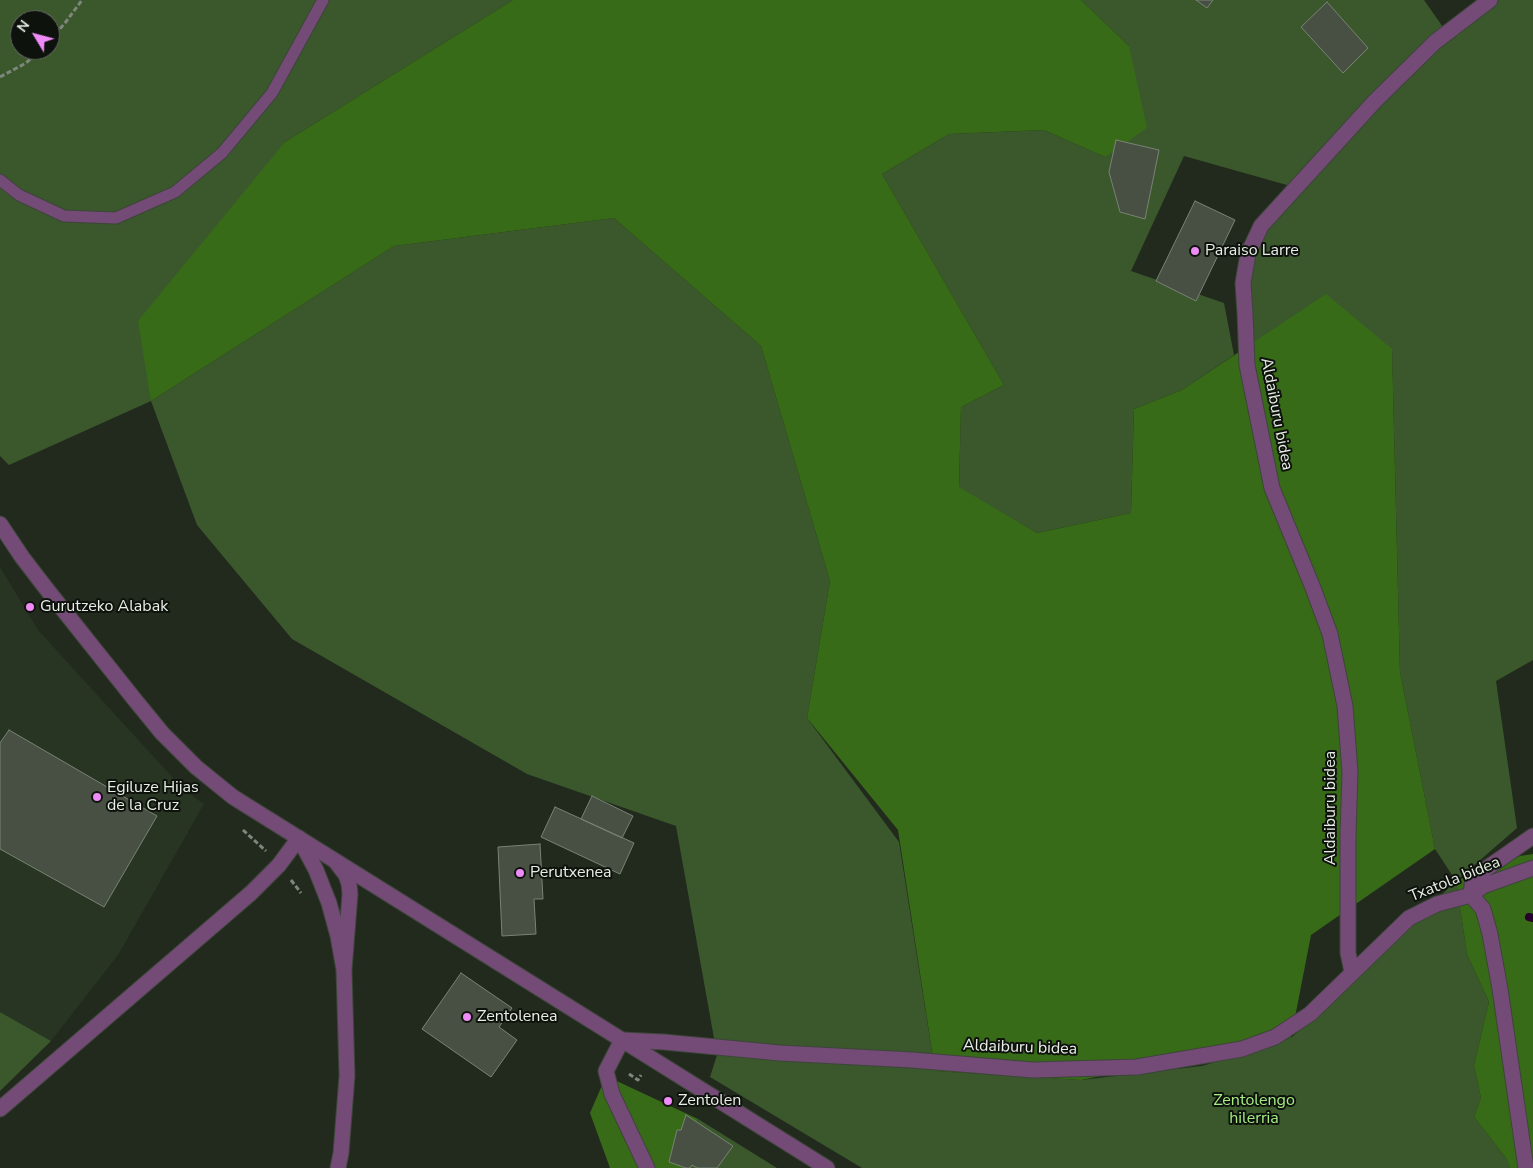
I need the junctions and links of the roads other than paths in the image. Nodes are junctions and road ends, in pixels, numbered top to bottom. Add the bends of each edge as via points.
1 (324, 0) edge
2 (1490, 0) edge
3 (0, 180) edge
4 (0, 524) edge
5 (1533, 836) edge
6 (299, 838) junction
7 (334, 860) junction
8 (1533, 868) edge
9 (1471, 895) junction
10 (344, 970) junction
11 (1352, 972) junction
12 (622, 1040) junction
13 (0, 1109) edge
14 (338, 1168) edge
15 (647, 1168) edge
16 (827, 1168) edge
17 (1526, 1168) edge

1 - 3 lane via 272,93 222,153 175,192 116,218 64,216 19,194
2 - 11 street, Aldaiburu bidea via 1435,42 1261,226 1248,254 1243,283 1247,365 1272,488 1330,634 1345,706 1350,772 1348,953
4 - 6 street via 45,587 162,733 196,767 233,796
5 - 9 street via 1473,878
6 - 7 street
6 - 10 street via 329,903
6 - 13 street via 279,865 251,893
7 - 10 street via 346,874 349,884
7 - 12 street
8 - 9 street, Txatola bidea via 1482,886
9 - 11 street, Txatola bidea via 1437,904 1409,918
9 - 17 street via 1483,909 1490,934
10 - 14 street via 347,1076
11 - 12 street, Aldaiburu bidea via 1310,1014 1275,1037 1242,1049 1137,1066 1033,1070
12 - 15 street via 606,1072 612,1094
12 - 16 street

